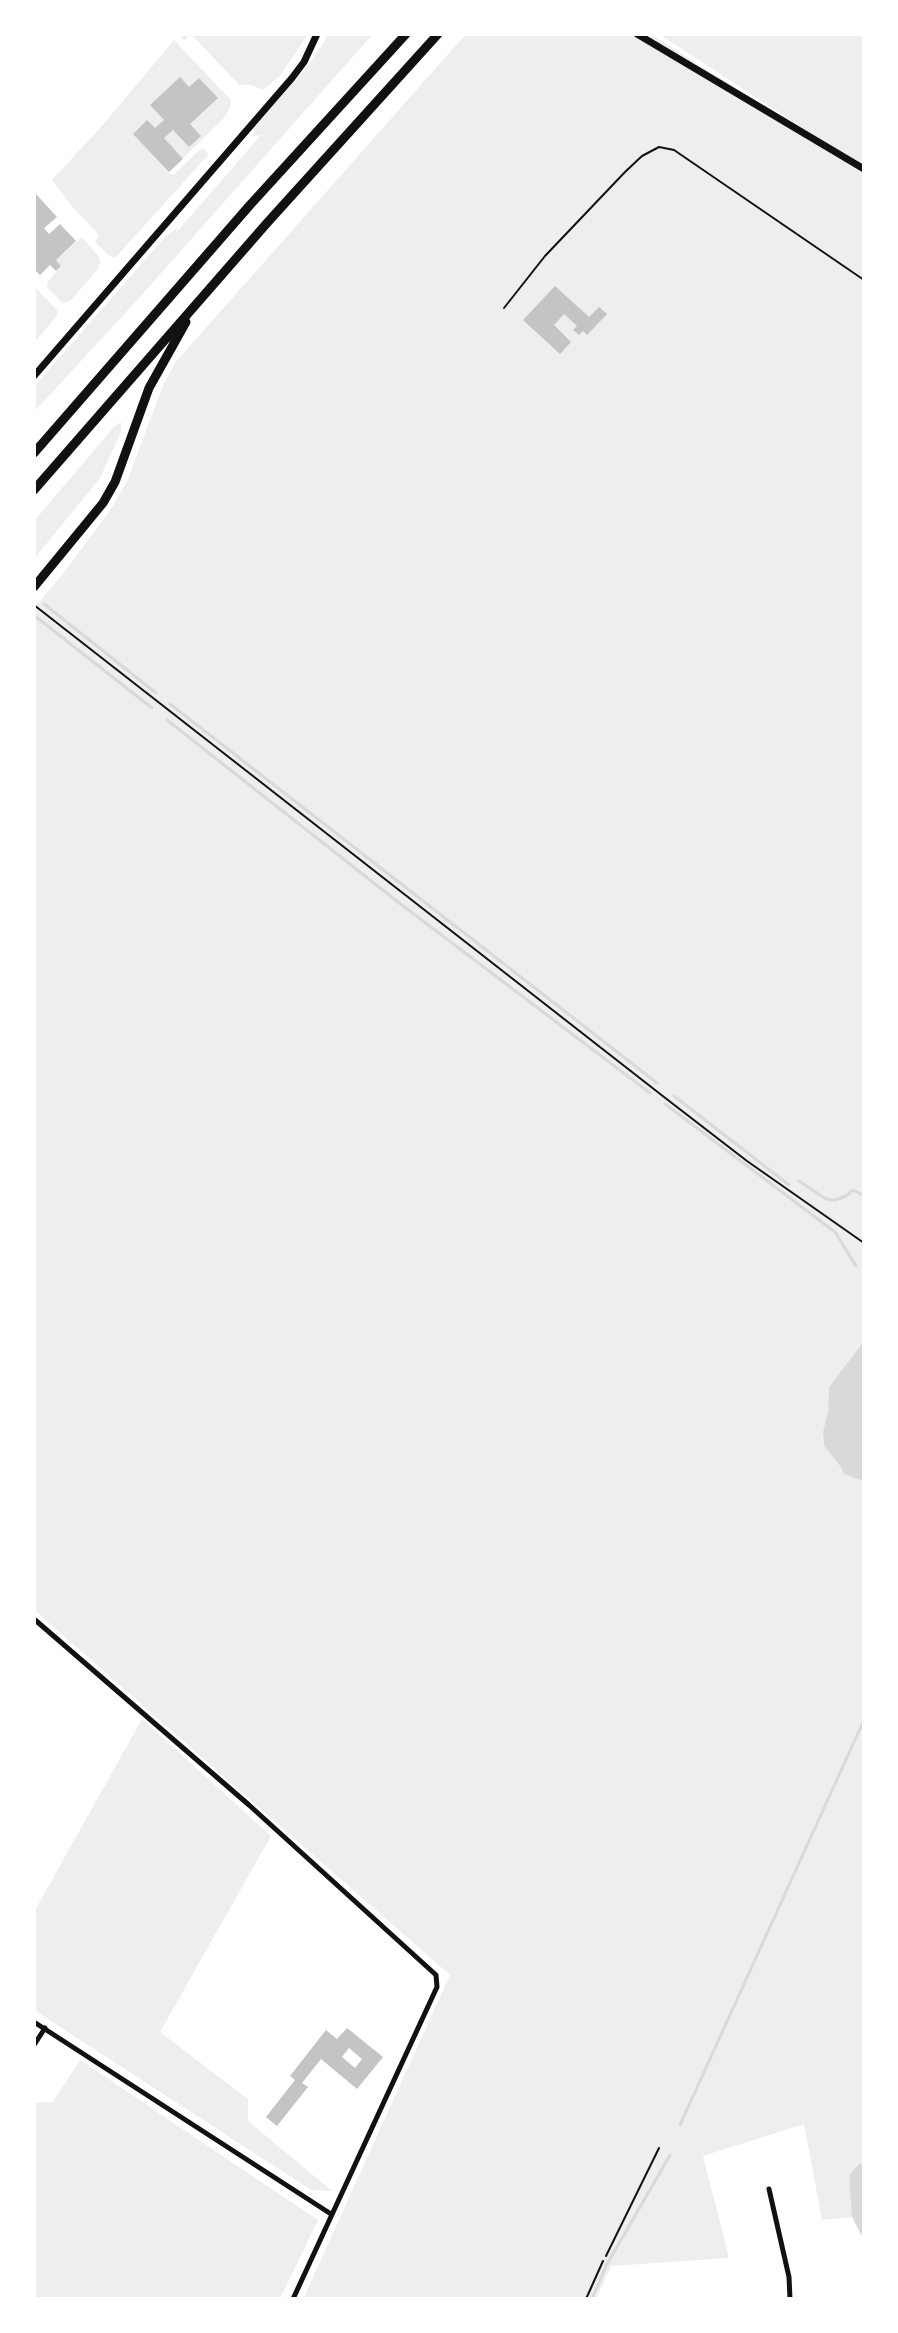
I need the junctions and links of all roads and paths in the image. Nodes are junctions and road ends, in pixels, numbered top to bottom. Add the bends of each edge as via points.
1 (317, 34) edge
2 (406, 34) edge
3 (438, 34) edge
4 (637, 34) edge
5 (864, 169) edge
6 (864, 280) edge
7 (197, 301) junction
8 (504, 308) dead end
9 (34, 376) edge
10 (34, 453) edge
11 (34, 490) edge
12 (34, 587) edge
13 (34, 605) edge
14 (864, 1243) edge
15 (34, 1619) edge
16 (34, 2022) edge
17 (45, 2028) junction
18 (34, 2045) edge
19 (659, 2148) dead end
20 (769, 2189) dead end
21 (331, 2214) junction
22 (603, 2261) joint
23 (293, 2299) edge
24 (586, 2299) edge
25 (790, 2299) edge

1 - 9 main road via 292,78
2 - 10 highway
3 - 7 highway
4 - 5 main road
6 - 8 lane via 674,150 659,147 625,172
7 - 11 highway
7 - 12 highway via 149,388 115,482
13 - 14 path via 699,1124
15 - 21 street via 438,1979
16 - 17 street
17 - 18 street
17 - 21 street
19 - 22 path
20 - 25 street
21 - 23 street
22 - 24 lane

